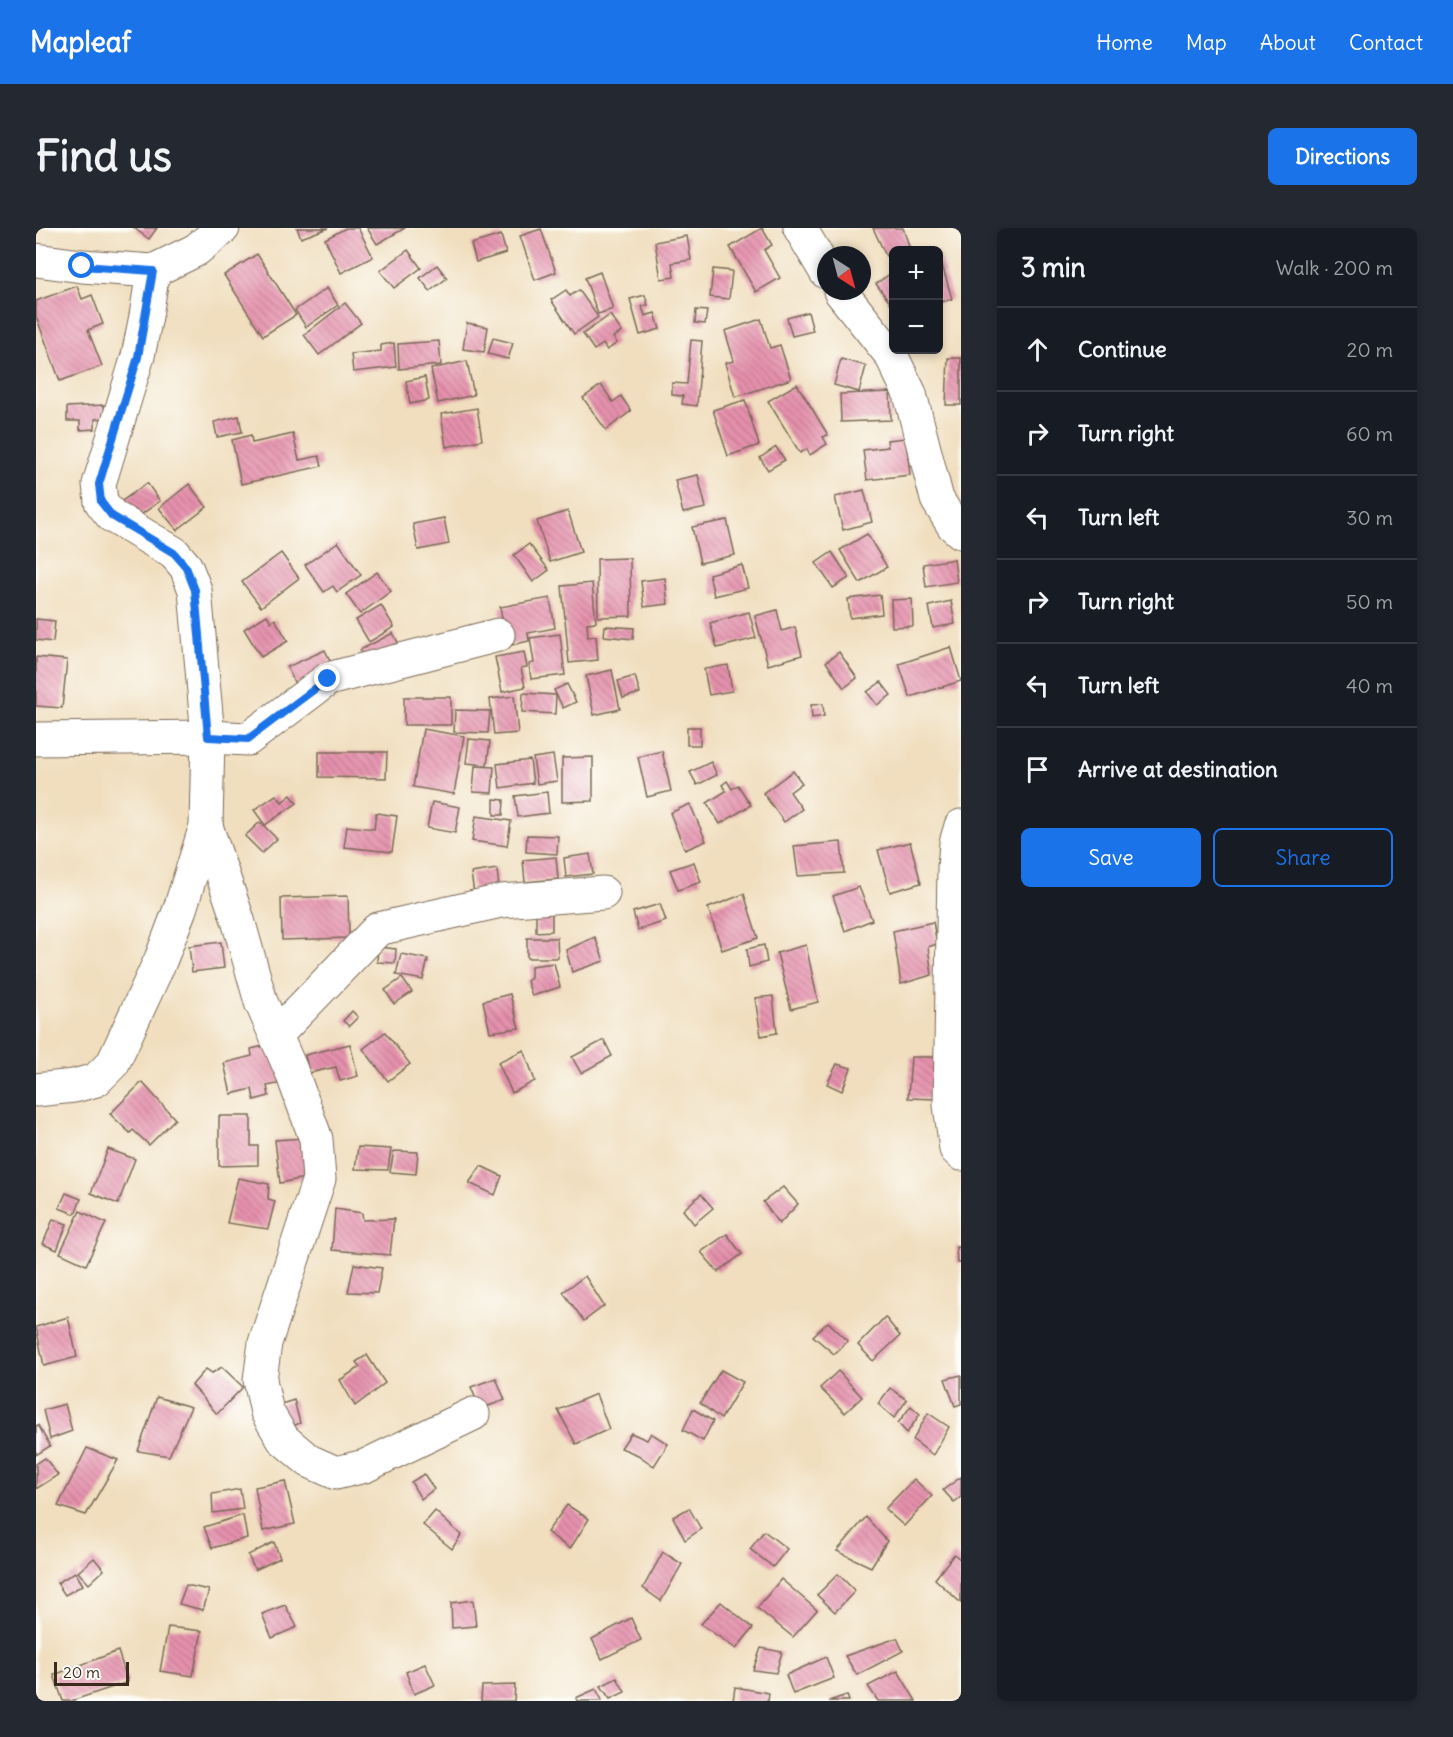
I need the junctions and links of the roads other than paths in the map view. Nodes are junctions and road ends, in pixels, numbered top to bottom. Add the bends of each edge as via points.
1 (223, 228) edge
2 (800, 228) edge
3 (817, 257) edge
4 (36, 260) edge
5 (153, 271) junction
6 (847, 300) edge
7 (961, 532) edge
8 (498, 635) dead end
9 (208, 737) junction
10 (36, 739) edge
11 (206, 826) junction
12 (961, 826) edge
13 (603, 893) dead end
14 (276, 1035) junction
15 (36, 1090) edge
16 (961, 1154) edge
17 (473, 1414) dead end

1 - 5 street via 196,250
2 - 3 street
4 - 5 street
5 - 9 street via 138,357 99,484 101,502 112,516 174,553 186,567 195,590
6 - 7 street via 891,355 910,394 937,499
8 - 9 street via 328,679 248,739
9 - 10 street
9 - 11 street
11 - 14 street via 261,1002
11 - 15 street via 177,919 113,1063 96,1080
12 - 16 street via 954,868 950,1105 956,1149
13 - 14 street via 501,901 378,930
14 - 17 street via 315,1139 319,1179 265,1343 260,1380 267,1412 283,1439 309,1461 336,1473 365,1466

